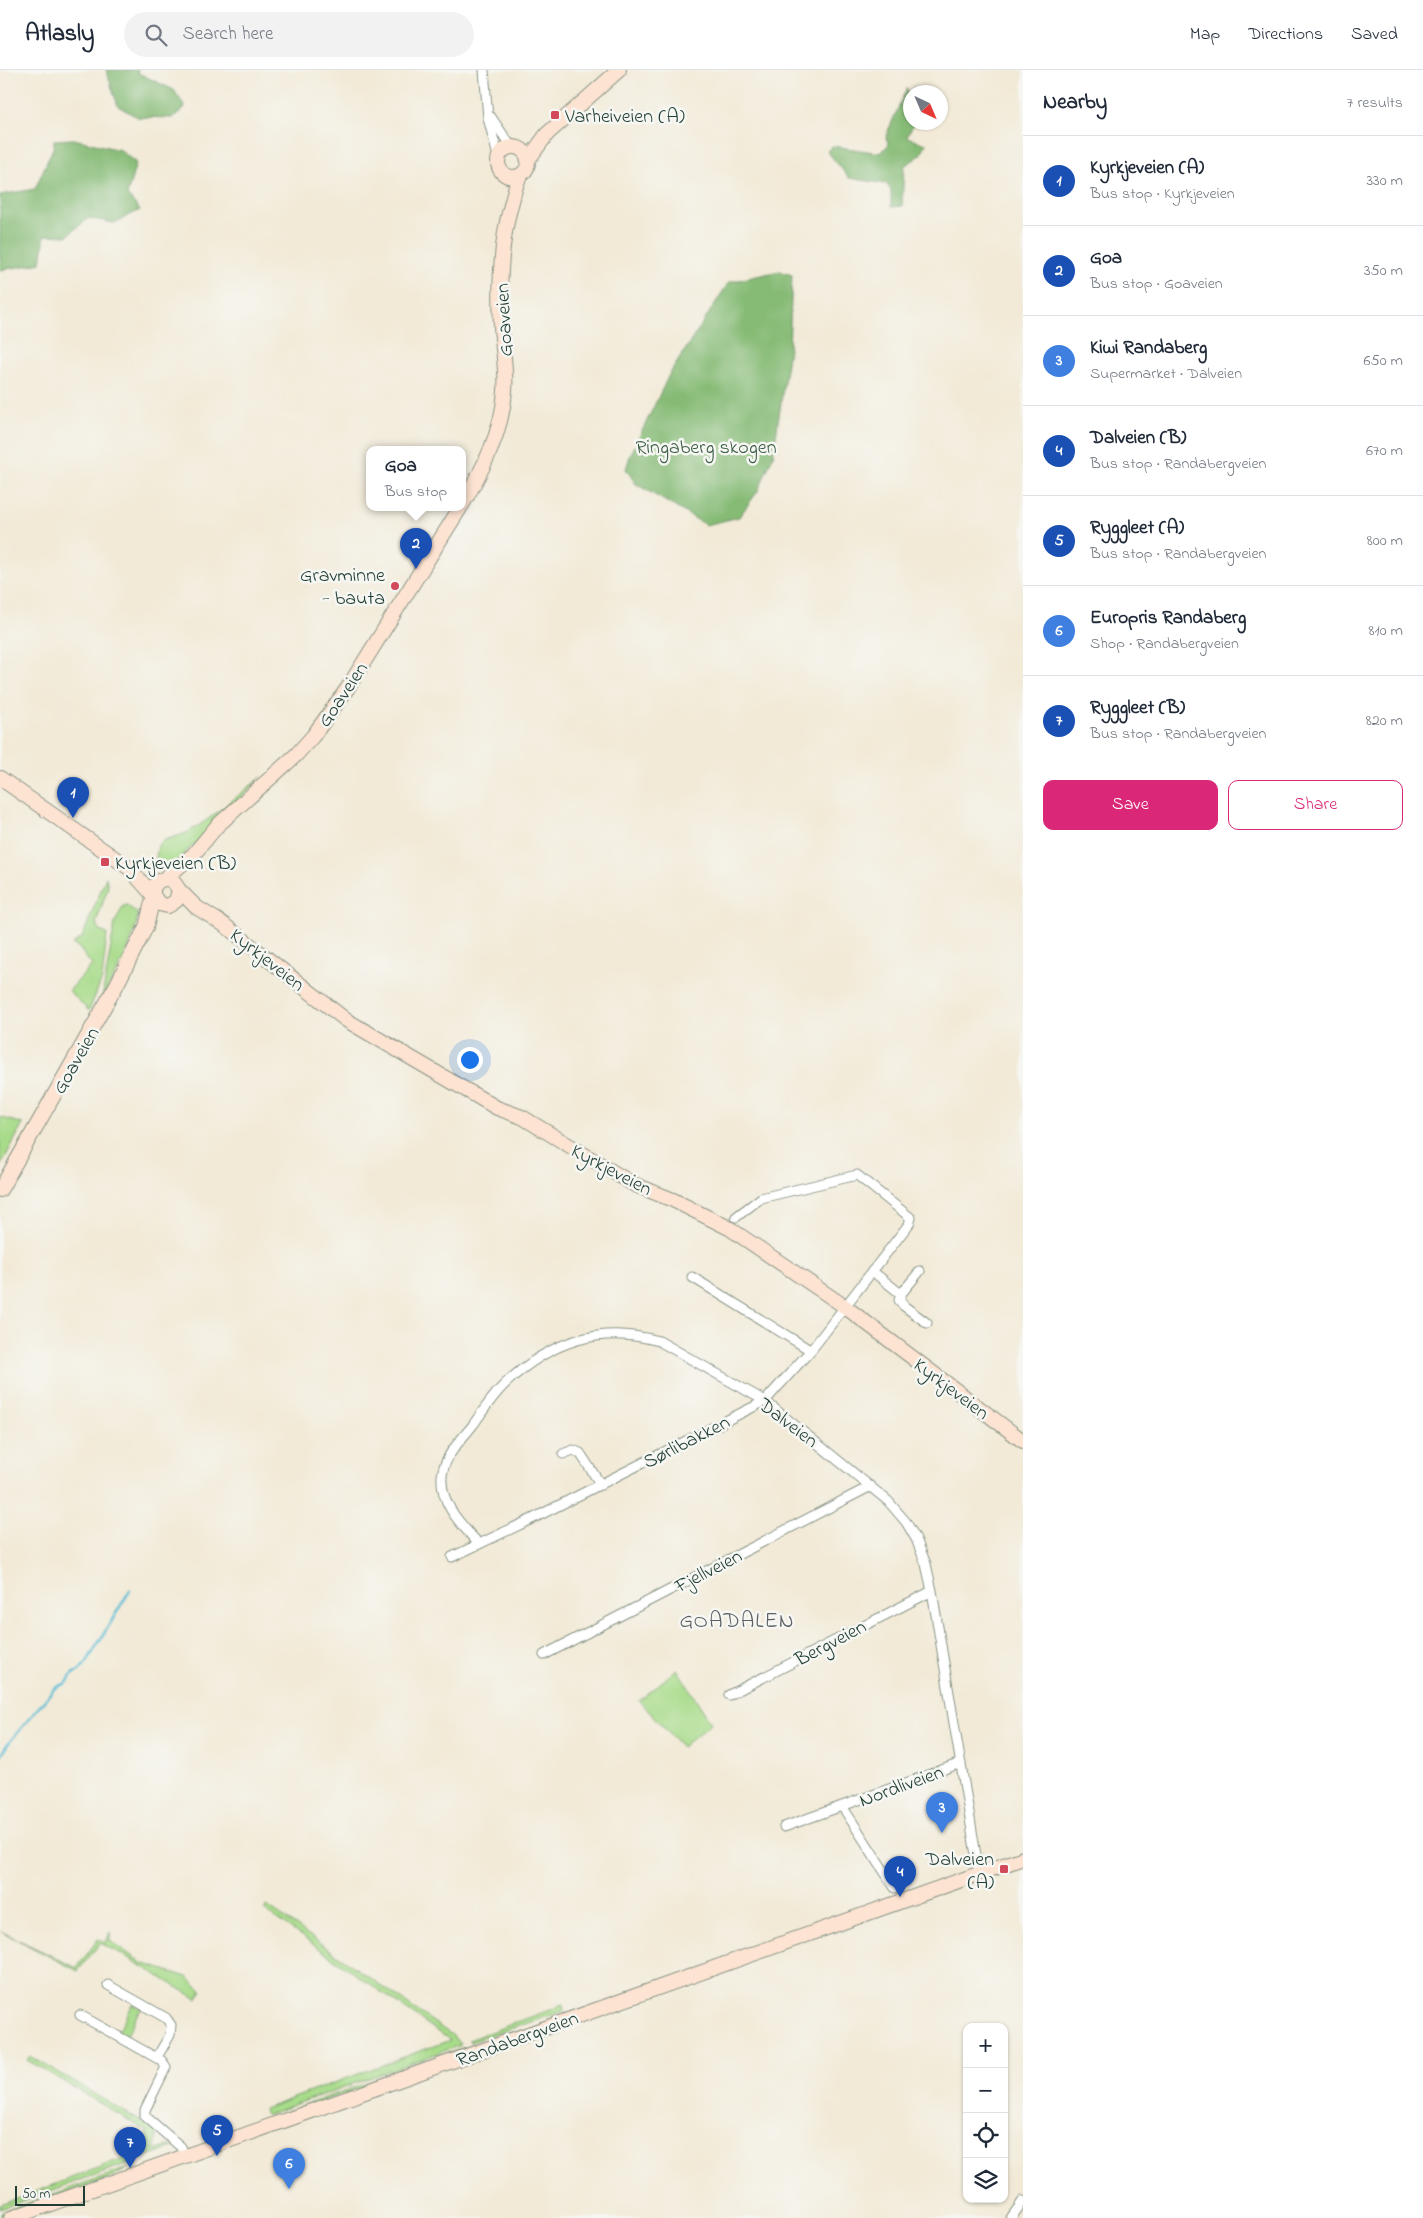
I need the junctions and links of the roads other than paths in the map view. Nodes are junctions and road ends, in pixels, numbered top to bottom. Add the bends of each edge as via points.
1 (484, 70) edge
2 (619, 70) edge
3 (487, 110) junction
4 (547, 134) junction
5 (516, 147) junction
6 (498, 156) junction
7 (528, 160) junction
8 (501, 172) junction
9 (520, 176) junction
10 (508, 217) junction
11 (466, 497) edge
12 (458, 511) edge
13 (0, 778) edge
14 (193, 855) junction
15 (130, 868) junction
16 (163, 879) junction
17 (179, 889) junction
18 (153, 897) junction
19 (170, 905) junction
20 (196, 907) junction
21 (146, 927) junction
22 (0, 1190) edge
23 (736, 1217) dead end
24 (872, 1271) junction
25 (920, 1271) dead end
26 (692, 1277) dead end
27 (901, 1294) junction
28 (844, 1306) junction
29 (927, 1323) dead end
30 (810, 1350) junction
31 (764, 1401) junction
32 (1023, 1441) edge
33 (563, 1454) dead end
34 (600, 1485) junction
35 (871, 1486) junction
36 (479, 1544) junction
37 (452, 1557) dead end
38 (932, 1591) junction
39 (544, 1655) dead end
40 (729, 1695) dead end
41 (961, 1763) junction
42 (842, 1806) junction
43 (784, 1827) dead end
44 (1023, 1858) edge
45 (980, 1873) junction
46 (895, 1888) dead end
47 (108, 1986) dead end
48 (80, 2015) dead end
49 (156, 2057) junction
50 (185, 2157) junction
51 (1023, 2201) edge
52 (11, 2218) edge
53 (1011, 2218) edge

1 - 3 street
2 - 4 main road
3 - 5 street via 502,134
3 - 6 street
4 - 5 main road via 525,146
4 - 7 main road
5 - 6 main road via 504,149
5 - 7 main road via 525,152
6 - 8 main road
7 - 9 main road
8 - 9 main road via 511,177
8 - 10 main road, Goaveien
9 - 10 main road, Goaveien
10 - 11 main road, Goaveien via 500,281 506,390 499,429
12 - 14 main road, Goaveien via 326,719 296,755 229,814
13 - 15 main road
14 - 16 main road, Goaveien
14 - 17 main road, Goaveien
15 - 16 main road
15 - 18 main road
16 - 17 main road via 173,881
16 - 18 main road, Goaveien via 154,885
17 - 19 main road, Goaveien via 178,898
17 - 20 main road, Kyrkjeveien
18 - 19 main road via 159,904
18 - 21 main road, Goaveien
19 - 20 main road, Kyrkjeveien
19 - 21 main road, Goaveien
20 - 28 main road, Kyrkjeveien via 365,1032 497,1108 522,1117 633,1184 729,1228
21 - 22 main road, Goaveien
23 - 24 street, Sørlibakken via 761,1198 857,1175 911,1218
24 - 27 street
24 - 28 street, Sørlibakken
25 - 27 street
26 - 30 street
27 - 29 street via 904,1306
28 - 30 street, Sørlibakken
28 - 32 main road, Kyrkjeveien
30 - 31 street, Sørlibakken
31 - 34 street, Sørlibakken
31 - 35 street, Dalveien
31 - 36 street, Dalveien via 659,1340 639,1335 596,1335 572,1341 549,1352 505,1384 447,1458 442,1476 444,1495 452,1513
33 - 34 street via 573,1450 580,1453
34 - 36 street, Sørlibakken
35 - 38 street, Dalveien via 900,1515 916,1539
35 - 39 street, Fjellveien
36 - 37 street, Sørlibakken
38 - 40 street, Bergveien
38 - 41 street, Dalveien
41 - 42 street, Nordliveien
41 - 45 street, Dalveien
42 - 43 street, Nordliveien
42 - 46 street, Nordliveien
44 - 45 main road, Randabergveien
45 - 50 main road, Randabergveien
47 - 49 street via 166,2018 171,2025 170,2034
48 - 49 street
49 - 50 street via 166,2067 145,2116 181,2147
50 - 52 main road, Randabergveien
51 - 53 street

